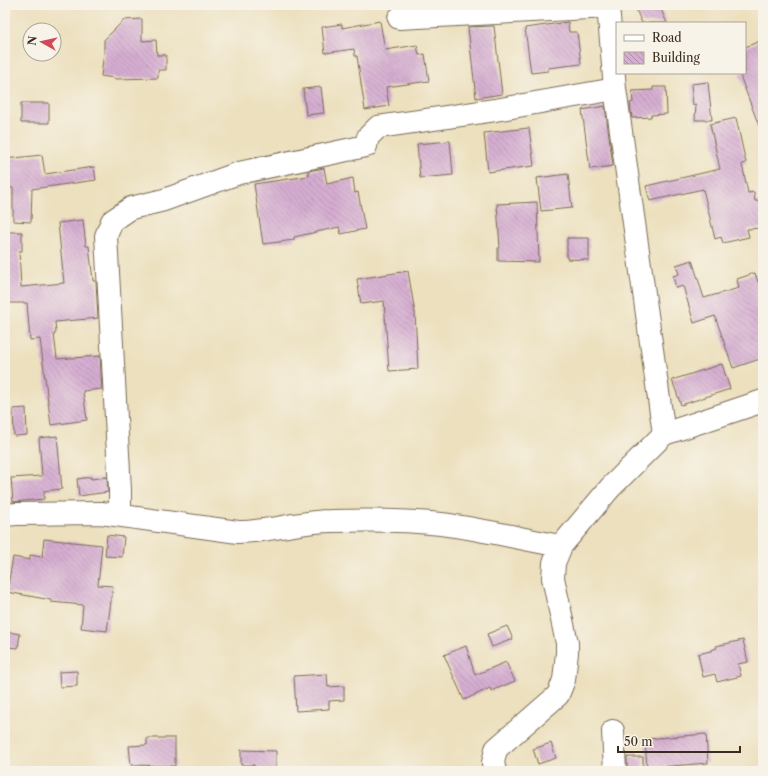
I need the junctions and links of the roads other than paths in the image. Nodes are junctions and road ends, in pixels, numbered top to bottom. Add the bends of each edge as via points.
1 (608, 6) edge
2 (399, 18) dead end
3 (616, 90) junction
4 (763, 401) edge
5 (664, 434) junction
6 (5, 515) edge
7 (117, 516) junction
8 (561, 546) junction
9 (613, 731) dead end
10 (496, 771) edge
11 (615, 771) edge

1 - 2 street
1 - 3 street
3 - 5 street
3 - 7 street via 378,127 368,137 366,146 240,173 164,200 131,208 112,221 106,236 120,490
4 - 5 street
5 - 8 street via 610,488
6 - 7 street via 101,513
7 - 8 street via 238,532 330,521 418,522 460,527
8 - 10 street via 554,563 553,578 567,643 564,680 558,695 496,748 493,763
9 - 11 street

